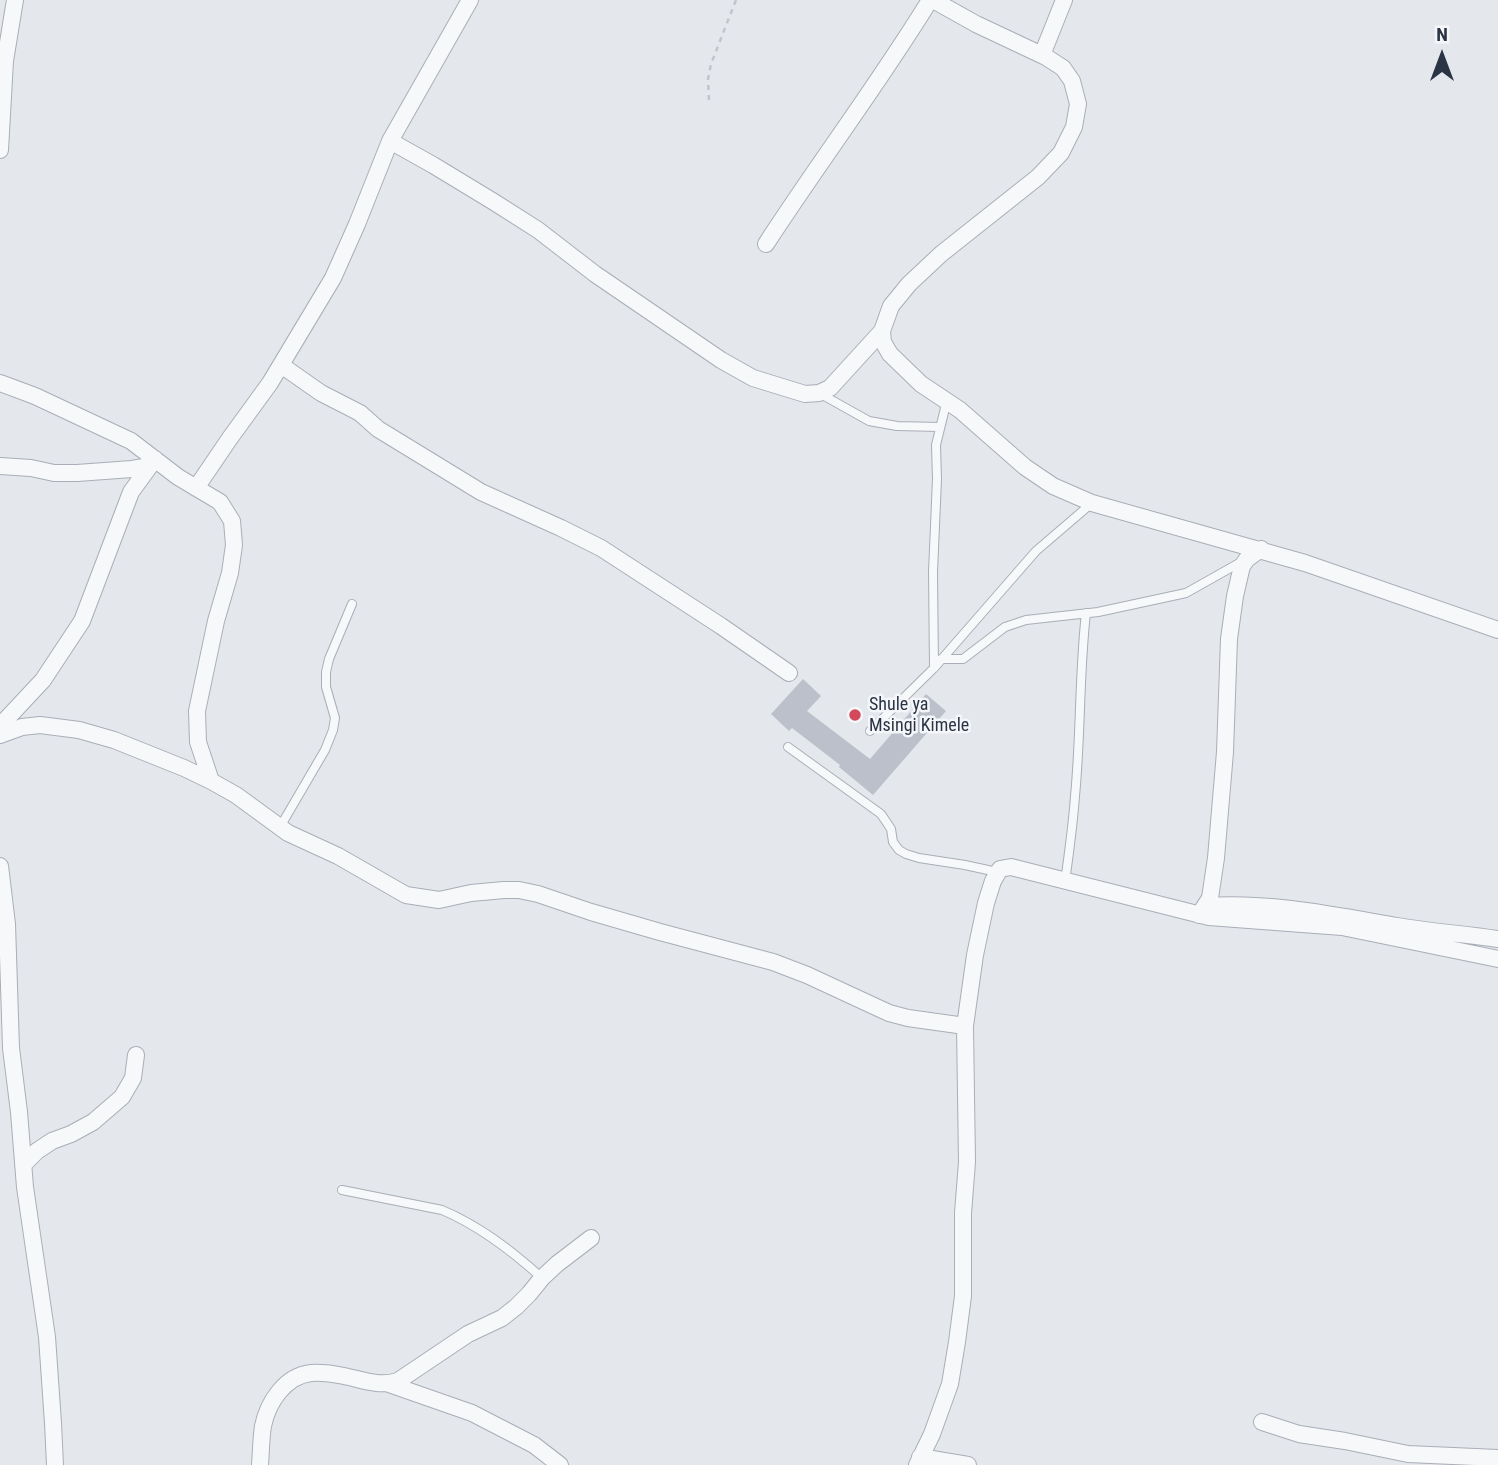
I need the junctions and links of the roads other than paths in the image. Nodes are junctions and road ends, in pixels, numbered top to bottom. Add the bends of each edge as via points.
1 (15, 0) edge
2 (470, 0) edge
3 (932, 0) edge
4 (1064, 0) edge
5 (1042, 55) junction
6 (390, 141) junction
7 (0, 150) edge
8 (766, 244) dead end
9 (881, 331) junction
10 (281, 365) junction
11 (0, 383) edge
12 (819, 393) junction
13 (947, 400) junction
14 (940, 427) junction
15 (152, 462) junction
16 (0, 466) edge
17 (196, 488) junction
18 (1092, 503) junction
19 (1261, 550) junction
20 (1247, 559) junction
21 (352, 604) dead end
22 (1086, 613) junction
23 (1498, 629) edge
24 (941, 659) junction
25 (934, 668) junction
26 (789, 673) dead end
27 (0, 726) edge
28 (870, 731) dead end
29 (0, 735) edge
30 (788, 747) dead end
31 (212, 781) junction
32 (280, 827) junction
33 (0, 866) edge
34 (997, 872) junction
35 (1065, 882) junction
36 (1203, 911) junction
37 (1498, 940) edge
38 (1498, 959) edge
39 (965, 1026) junction
40 (136, 1055) dead end
41 (23, 1165) junction
42 (342, 1190) dead end
43 (592, 1238) dead end
44 (542, 1278) junction
45 (389, 1384) junction
46 (1262, 1422) dead end
47 (1498, 1458) edge
48 (919, 1461) edge
49 (55, 1465) edge
50 (260, 1465) edge
51 (560, 1465) edge
52 (968, 1465) edge

1 - 7 street via 5,61
2 - 6 street
3 - 5 street
3 - 8 street
4 - 5 street
5 - 9 street via 1063,68 1078,104 1074,127 1061,153 909,284 891,306
6 - 10 street via 333,278
6 - 12 street via 538,230 721,360 753,378 805,394
9 - 12 street via 830,388
9 - 13 street via 890,354 921,384
10 - 17 street
10 - 26 street via 481,492 601,548
11 - 15 street via 131,441
12 - 14 lane via 869,421
13 - 14 lane
13 - 18 street via 1025,467
14 - 25 lane via 936,445
15 - 16 street via 132,470 77,473
15 - 17 street
15 - 27 street via 131,492 82,621 43,680
17 - 31 street via 220,502 232,521 234,545 197,711 198,743
18 - 19 street
18 - 24 lane via 1036,551
19 - 20 street
19 - 23 street
20 - 22 lane via 1186,593
20 - 36 street via 1238,576 1231,628 1221,811 1210,898
21 - 32 lane via 326,672 333,730
22 - 24 lane via 1026,620 1005,627 962,659
22 - 35 lane via 1076,796
24 - 25 lane
25 - 28 lane
29 - 31 street via 40,725 79,730
30 - 34 lane via 881,814 899,850
31 - 32 street
32 - 39 street via 406,895 439,900 503,890 538,894 773,962 889,1013
33 - 41 street
34 - 35 street via 1011,867
34 - 39 street via 983,916
35 - 36 street
36 - 37 street via 1240,905 1298,908
36 - 38 street via 1342,927
39 - 48 street via 963,1296 950,1384
40 - 41 street via 134,1078 122,1097 93,1122 52,1141
41 - 49 street via 47,1337
42 - 44 lane via 454,1215 498,1241
43 - 44 street
44 - 45 street via 502,1318
45 - 50 street via 311,1373 282,1387 263,1426
45 - 51 street via 472,1413 534,1445
46 - 47 street via 1299,1434 1408,1454
48 - 52 street

